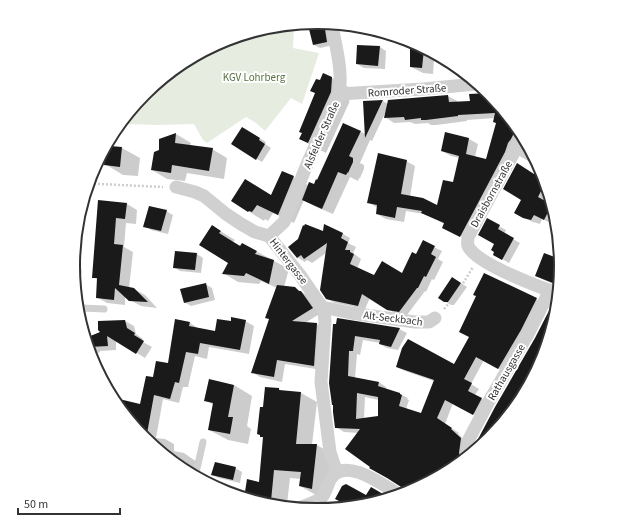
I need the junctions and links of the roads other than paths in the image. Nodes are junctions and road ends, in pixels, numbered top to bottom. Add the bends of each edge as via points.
1 (333, 30) edge
2 (470, 85) edge
3 (339, 94) junction
4 (518, 143) edge
5 (176, 187) road end
6 (270, 236) junction
7 (553, 292) edge
8 (322, 306) junction
9 (84, 308) edge
10 (104, 309) dead end
11 (435, 318) road end
12 (203, 442) dead end
13 (467, 450) edge
14 (197, 470) edge
15 (337, 473) junction
16 (392, 491) edge
17 (324, 502) edge
18 (314, 503) edge

1 - 3 street, Alsfelder Straße via 340,72
2 - 3 street, Romroder Straße
3 - 6 street, Alsfelder Straße via 284,222
4 - 7 street, Draisbornstraße via 467,242 479,257 494,266
5 - 6 street, Hintergasse via 204,196 241,224 255,232
6 - 8 street, Hintergasse
7 - 13 street, Rathausgasse via 488,403
8 - 11 street, Alt-Seckbach via 415,322 429,322
8 - 15 street, Hintergasse via 325,321 321,382 330,452
9 - 10 lane
12 - 14 lane
15 - 16 street via 351,471 363,474
15 - 17 street via 331,479
17 - 18 street

